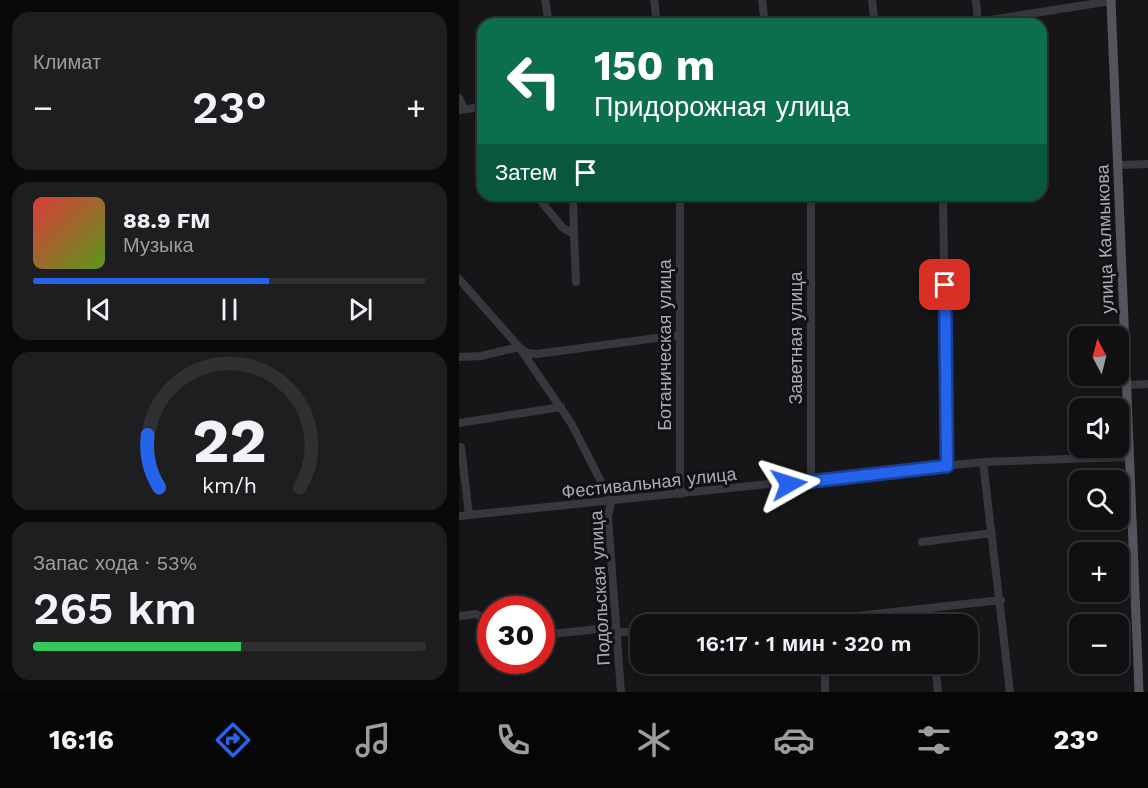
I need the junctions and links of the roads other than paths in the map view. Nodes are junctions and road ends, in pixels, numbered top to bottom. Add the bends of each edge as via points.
1 (545, 0) edge
2 (654, 0) edge
3 (762, 0) edge
4 (872, 0) edge
5 (975, 0) edge
6 (1058, 0) edge
7 (1111, 1) edge
8 (1058, 10) junction
9 (548, 18) edge
10 (656, 18) edge
11 (764, 18) edge
12 (874, 18) edge
13 (977, 18) edge
14 (1005, 18) edge
15 (459, 98) edge
16 (477, 108) edge
17 (461, 110) edge
18 (1148, 164) edge
19 (1119, 165) junction
20 (540, 201) edge
21 (573, 201) edge
22 (680, 201) edge
23 (811, 201) edge
24 (943, 201) edge
25 (574, 234) junction
26 (459, 279) edge
27 (576, 282) dead end
28 (1125, 326) edge
29 (679, 335) junction
30 (519, 347) junction
31 (459, 357) edge
32 (1148, 384) edge
33 (1129, 385) edge
34 (561, 407) junction
35 (459, 423) edge
36 (461, 447) dead end
37 (1129, 457) edge
38 (1100, 458) edge
39 (983, 462) junction
40 (947, 466) junction
41 (811, 482) junction
42 (680, 494) junction
43 (611, 501) junction
44 (469, 515) junction
45 (459, 516) edge
46 (992, 533) junction
47 (922, 542) dead end
48 (1001, 600) junction
49 (930, 608) junction
50 (885, 614) edge
51 (930, 614) edge
52 (477, 615) edge
53 (459, 616) edge
54 (617, 632) junction
55 (630, 632) edge
56 (555, 633) edge
57 (825, 674) edge
58 (936, 674) edge
59 (621, 692) edge
60 (825, 692) edge
61 (938, 692) edge
62 (1010, 692) edge
63 (1139, 692) edge

1 - 9 street
2 - 10 street
3 - 11 street
4 - 12 street
5 - 13 street
6 - 8 street
7 - 8 street
7 - 19 main road, улица Калмыкова
8 - 14 street
15 - 17 street
16 - 17 street
18 - 19 street
19 - 28 main road, улица Калмыкова
20 - 25 street via 563,228
21 - 25 street
22 - 29 street, Ботаническая улица
23 - 41 street, Заветная улица
24 - 40 street
25 - 27 street
26 - 30 street, Подольская улица
29 - 30 street via 537,354
29 - 42 street, Ботаническая улица
30 - 31 street
30 - 34 street, Подольская улица
32 - 33 street
34 - 35 street
34 - 43 street, Подольская улица
36 - 44 street
37 - 63 main road, улица Калмыкова
38 - 39 street, Фестивальная улица
39 - 40 street, Фестивальная улица
39 - 46 street
40 - 41 street, Фестивальная улица
41 - 42 street, Фестивальная улица
42 - 43 street, Фестивальная улица
43 - 44 street, Фестивальная улица
43 - 54 street, Подольская улица via 608,516
44 - 45 street, Фестивальная улица
46 - 47 street
46 - 48 street
48 - 49 street
48 - 62 street
49 - 50 street
49 - 51 street
52 - 53 street
54 - 55 street
54 - 56 street via 599,629
54 - 59 street, Подольская улица
57 - 60 street
58 - 61 street

